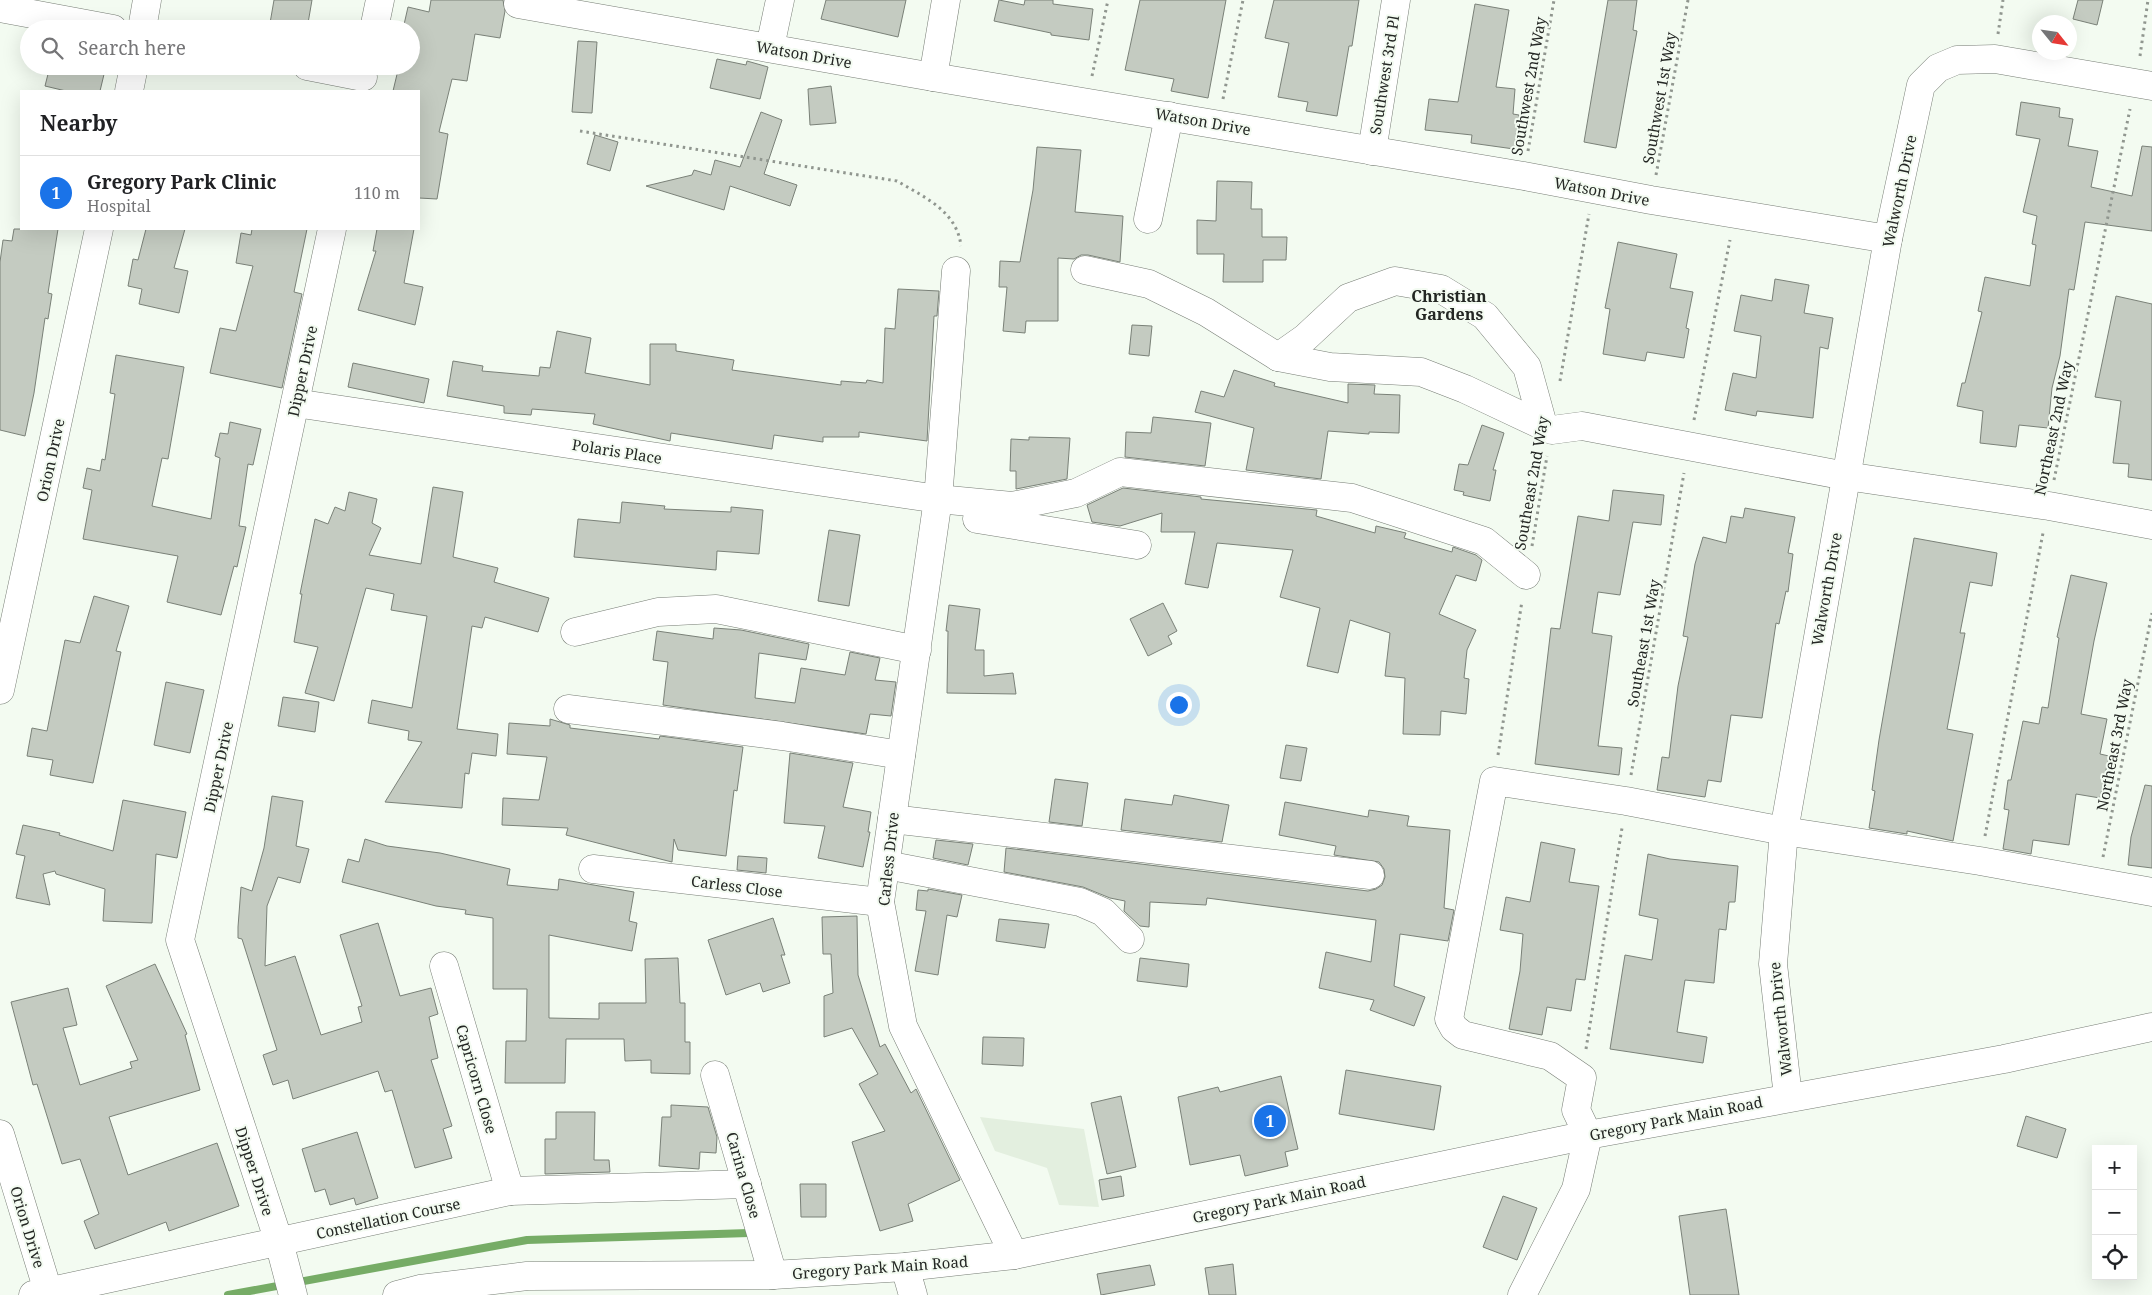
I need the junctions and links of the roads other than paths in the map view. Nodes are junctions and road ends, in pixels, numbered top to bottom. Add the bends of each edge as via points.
1 (147, 0) edge
2 (380, 0) edge
3 (780, 0) edge
4 (946, 0) edge
5 (1396, 0) edge
6 (518, 4) dead end
7 (0, 8) edge
8 (65, 20) edge
9 (144, 20) edge
10 (376, 20) edge
11 (770, 47) junction
12 (132, 75) edge
13 (349, 75) edge
14 (933, 77) junction
15 (363, 78) edge
16 (2144, 84) edge
17 (129, 90) edge
18 (1168, 116) junction
19 (1372, 150) junction
20 (1148, 219) dead end
21 (99, 230) edge
22 (332, 230) edge
23 (1888, 239) junction
24 (1085, 270) dead end
25 (956, 271) road end
26 (1278, 357) junction
27 (295, 403) junction
28 (1547, 428) junction
29 (1846, 476) junction
30 (937, 506) junction
31 (2152, 525) edge
32 (1138, 545) dead end
33 (1526, 575) road end
34 (575, 632) dead end
35 (917, 650) junction
36 (0, 690) edge
37 (568, 709) dead end
38 (901, 755) junction
39 (892, 819) junction
40 (1784, 831) junction
41 (886, 865) junction
42 (593, 869) dead end
43 (1370, 875) dead end
44 (2152, 892) edge
45 (880, 902) junction
46 (1130, 939) dead end
47 (444, 966) dead end
48 (2152, 1027) edge
49 (715, 1075) dead end
50 (1788, 1097) junction
51 (0, 1134) edge
52 (1588, 1135) junction
53 (747, 1184) junction
54 (510, 1191) junction
55 (278, 1242) junction
56 (1014, 1255) junction
57 (905, 1267) junction
58 (771, 1269) junction
59 (291, 1287) edge
60 (41, 1293) edge
61 (397, 1295) edge
62 (913, 1295) edge
63 (1522, 1295) edge

1 - 9 street
2 - 10 street
3 - 11 street
4 - 14 street
5 - 19 street, Southwest 3rd Pl
6 - 11 street, Watson Drive
7 - 8 street
11 - 14 street, Watson Drive
12 - 17 street
13 - 15 street
14 - 18 street, Watson Drive
16 - 23 street, Walworth Drive via 1995,59 1956,60 1938,68 1921,85
18 - 19 street, Watson Drive
18 - 20 street
19 - 23 street, Watson Drive
21 - 36 street, Orion Drive
22 - 27 street, Dipper Drive
23 - 29 street, Walworth Drive
24 - 26 street via 1149,284 1206,312
25 - 30 street, Carless Drive
26 - 28 street via 1330,367 1421,372
26 - 28 street via 1305,338 1348,298 1395,281 1441,289 1485,316 1527,367
27 - 30 street, Polaris Place
27 - 55 street, Dipper Drive via 180,940
28 - 29 street via 1582,426
29 - 31 street
29 - 40 street, Walworth Drive
30 - 32 street
30 - 33 street via 1012,506 1076,493 1120,472 1352,498 1484,541
30 - 35 street, Carless Drive
34 - 35 street via 658,612 716,609
35 - 38 street, Carless Drive
37 - 38 street via 782,736
38 - 39 street, Carless Drive
39 - 41 street, Carless Drive
39 - 43 street
40 - 44 street
40 - 50 street, Walworth Drive via 1773,964
40 - 52 street via 1626,801 1494,781 1449,1019 1463,1035 1550,1056 1582,1078 1576,1110
41 - 45 street, Carless Drive
41 - 46 street via 1080,902 1103,912
42 - 45 street, Carless Close
45 - 56 street, Carless Drive via 903,1026
47 - 54 street, Capricorn Close
48 - 50 street, Gregory Park Main Road via 2004,1059
49 - 53 street, Carina Close
50 - 52 street, Gregory Park Main Road
51 - 60 street, Orion Drive
52 - 56 street, Gregory Park Main Road
52 - 63 street via 1576,1189
53 - 54 street, Constellation Course
53 - 58 street, Carina Close
54 - 55 street, Constellation Course
55 - 59 street, Dipper Drive
55 - 60 street, Constellation Course
56 - 57 street, Gregory Park Main Road
57 - 58 street, Gregory Park Main Road
57 - 62 street
58 - 61 street, Gregory Park Main Road via 527,1276

